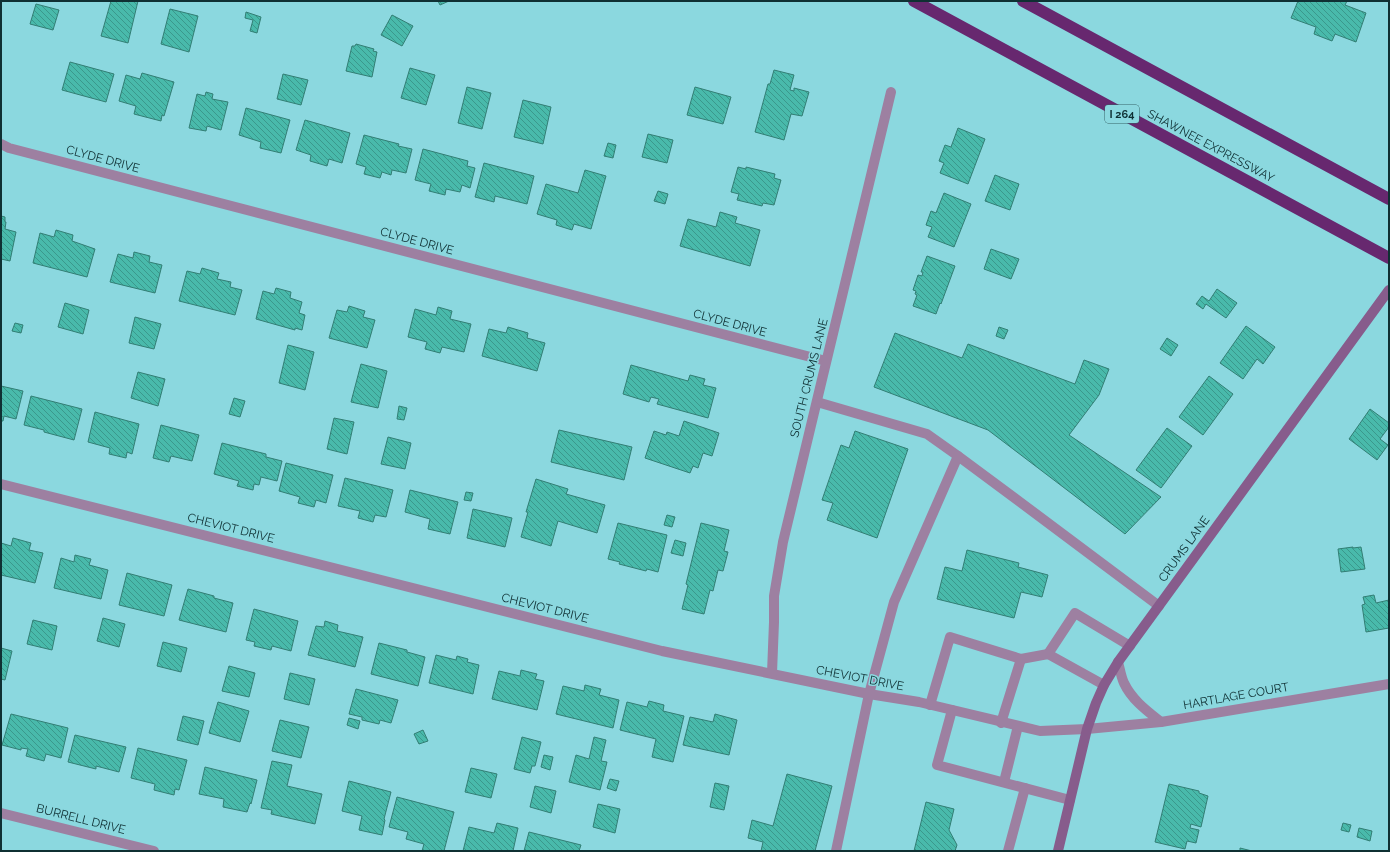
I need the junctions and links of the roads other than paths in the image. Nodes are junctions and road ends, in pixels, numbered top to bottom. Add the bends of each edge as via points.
1 (914, 1) edge
2 (1023, 1) edge
3 (890, 92) dead end
4 (1, 144) edge
5 (1389, 199) edge
6 (1389, 258) edge
7 (1389, 290) edge
8 (826, 361) junction
9 (817, 402) junction
10 (958, 456) junction
11 (1, 484) edge
12 (1159, 606) junction
13 (1130, 646) junction
14 (1048, 654) junction
15 (1020, 659) junction
16 (1118, 662) junction
17 (772, 673) junction
18 (1389, 684) edge
19 (1104, 685) junction
20 (870, 694) junction
21 (930, 705) junction
22 (952, 710) junction
23 (1161, 722) junction
24 (1001, 723) junction
25 (1018, 726) junction
26 (1087, 729) junction
27 (1004, 782) junction
28 (1025, 788) junction
29 (1070, 800) junction
30 (1, 813) edge
31 (154, 851) edge
32 (836, 851) edge
33 (1008, 851) edge
34 (1058, 851) edge

1 - 6 highway, SHAWNEE EXPRESSWAY / I 264
2 - 5 highway
3 - 8 street, SOUTH CRUMS LANE
4 - 8 street, CLYDE DRIVE
7 - 12 main road, CRUMS LANE
8 - 9 street, SOUTH CRUMS LANE
9 - 10 street via 927,434
9 - 17 street, SOUTH CRUMS LANE via 782,550 774,596
10 - 12 street
10 - 20 street via 894,602
11 - 17 street, CHEVIOT DRIVE via 662,651
12 - 13 main road, CRUMS LANE
13 - 14 street via 1075,613
13 - 16 main road, CRUMS LANE
14 - 15 street
14 - 19 street
15 - 21 street via 950,637
15 - 24 street
16 - 19 main road, CRUMS LANE
16 - 23 street via 1123,682 1129,692
17 - 20 street, CHEVIOT DRIVE
18 - 23 street, HARTLAGE COURT
19 - 26 main road, CRUMS LANE
20 - 21 street, CHEVIOT DRIVE
20 - 32 street
21 - 22 street, CHEVIOT DRIVE
22 - 24 street, CHEVIOT DRIVE
22 - 27 street via 937,765
23 - 26 street, HARTLAGE COURT
24 - 25 street, CHEVIOT DRIVE
25 - 26 street, CHEVIOT DRIVE via 1040,731
25 - 27 street
26 - 29 main road, CRUMS LANE
27 - 28 street
28 - 29 street
28 - 33 street
29 - 34 main road, CRUMS LANE
30 - 31 street, BURRELL DRIVE

